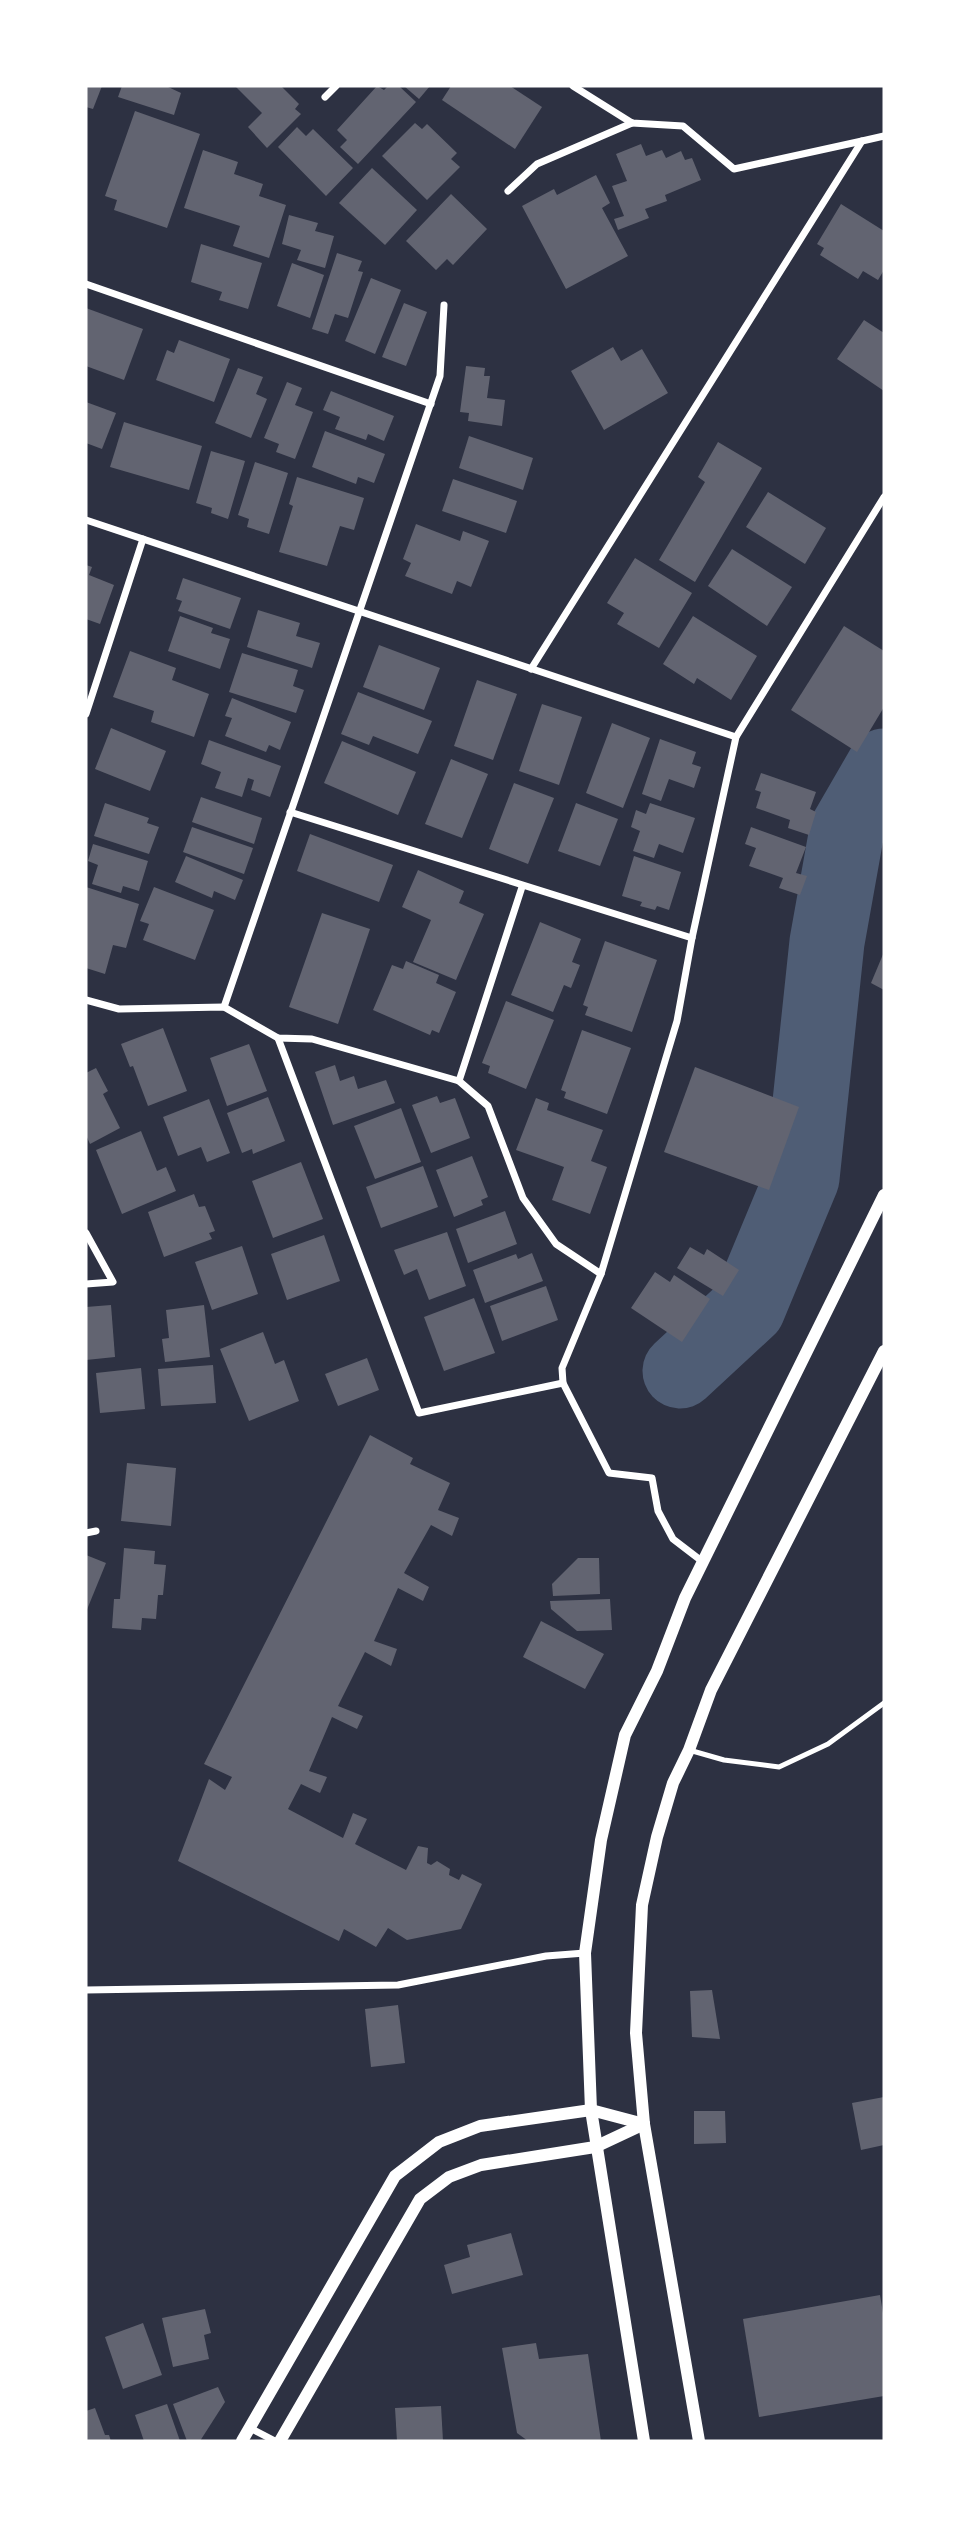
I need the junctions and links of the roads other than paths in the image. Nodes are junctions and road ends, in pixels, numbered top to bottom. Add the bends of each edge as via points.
1 (336, 86) edge
2 (572, 86) edge
3 (325, 97) dead end
4 (632, 123) junction
5 (884, 136) edge
6 (862, 141) junction
7 (508, 191) dead end
8 (86, 284) edge
9 (444, 305) dead end
10 (431, 404) junction
11 (884, 497) edge
12 (86, 520) edge
13 (143, 539) junction
14 (360, 613) junction
15 (531, 669) junction
16 (86, 714) edge
17 (736, 737) junction
18 (290, 813) junction
19 (522, 887) junction
20 (692, 938) junction
21 (86, 1000) edge
22 (223, 1007) junction
23 (278, 1038) junction
24 (459, 1081) junction
25 (884, 1195) edge
26 (86, 1233) edge
27 (601, 1274) junction
28 (86, 1284) edge
29 (884, 1351) edge
30 (563, 1383) junction
31 (96, 1531) dead end
32 (86, 1533) edge
33 (702, 1562) junction
34 (884, 1703) edge
35 (689, 1750) junction
36 (585, 1953) junction
37 (86, 1990) edge
38 (591, 2110) junction
39 (643, 2124) junction
40 (595, 2147) junction
41 (250, 2428) junction
42 (242, 2441) edge
43 (277, 2441) edge
44 (644, 2441) edge
45 (699, 2441) edge

1 - 3 street
2 - 4 street
4 - 6 street via 683,127 734,169
4 - 7 street via 537,164
5 - 6 street
6 - 15 street
8 - 10 street
9 - 10 street via 440,376
10 - 14 street
11 - 17 street
12 - 13 street
13 - 14 street
13 - 16 street
14 - 15 street
14 - 18 street
15 - 17 street
17 - 20 street
18 - 19 street
18 - 22 street
19 - 20 street
19 - 24 street
20 - 27 street via 677,1021
21 - 22 street via 119,1009
22 - 23 street
23 - 24 street via 312,1039
23 - 30 street via 419,1413
24 - 27 street via 488,1106 523,1199 556,1244
25 - 33 street
26 - 28 street via 113,1282
27 - 30 street via 562,1368
29 - 35 street via 711,1690
30 - 33 street via 609,1473 652,1478 658,1511 673,1539
31 - 32 street
33 - 36 street via 625,1735 601,1840
34 - 35 lane via 828,1744 779,1767
35 - 39 street via 673,1783 642,1905 636,2033
36 - 37 street via 546,1956 398,1985
36 - 38 street
38 - 39 street
38 - 40 street
38 - 41 street via 480,2126 439,2142 395,2176
39 - 40 street
39 - 45 street
40 - 43 street via 481,2165 449,2177 420,2199
40 - 44 street
41 - 42 street
41 - 43 street

